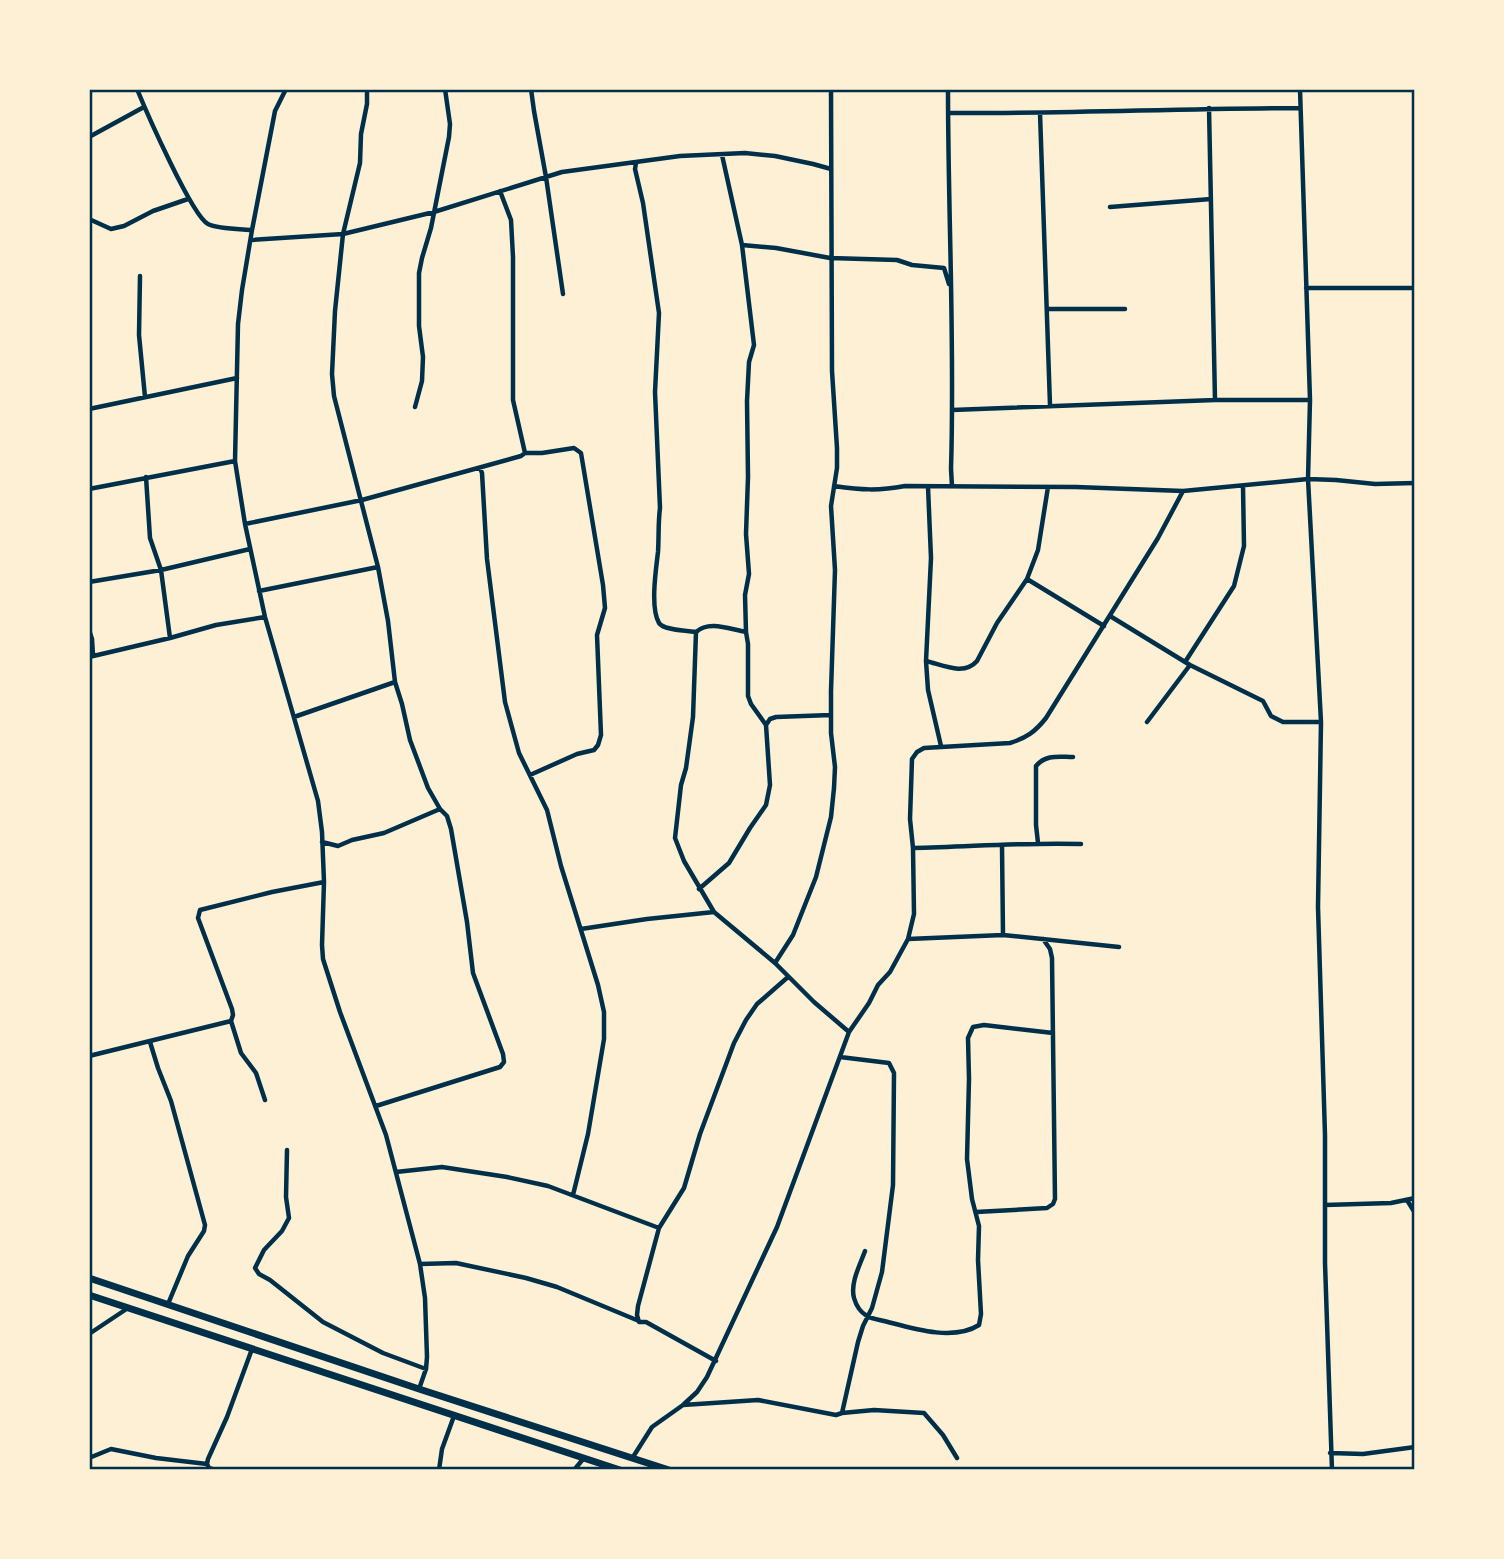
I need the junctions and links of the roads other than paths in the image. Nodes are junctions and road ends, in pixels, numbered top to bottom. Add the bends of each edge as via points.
1 (137, 89) edge
2 (286, 89) edge
3 (367, 89) edge
4 (445, 89) edge
5 (531, 89) edge
6 (831, 89) edge
7 (948, 89) edge
8 (1300, 89) edge
9 (144, 107) junction
10 (1209, 108) junction
11 (1300, 108) junction
12 (948, 113) junction
13 (1040, 114) junction
14 (89, 137) edge
15 (722, 155) junction
16 (636, 163) junction
17 (831, 169) junction
18 (546, 177) junction
19 (500, 191) junction
20 (188, 199) junction
21 (1211, 199) junction
22 (1110, 207) dead end
23 (434, 212) junction
24 (89, 219) edge
25 (252, 230) junction
26 (343, 234) junction
27 (251, 240) junction
28 (742, 245) junction
29 (830, 258) junction
30 (140, 276) dead end
31 (951, 288) junction
32 (1306, 288) junction
33 (1415, 288) edge
34 (563, 294) dead end
35 (1047, 309) junction
36 (1125, 309) dead end
37 (237, 378) junction
38 (145, 397) junction
39 (1215, 400) junction
40 (1310, 400) junction
41 (1050, 405) junction
42 (415, 407) dead end
43 (89, 409) edge
44 (952, 410) junction
45 (525, 453) junction
46 (235, 461) junction
47 (480, 468) junction
48 (146, 477) junction
49 (1308, 480) junction
50 (1415, 483) edge
51 (1243, 485) junction
52 (834, 486) junction
53 (952, 486) junction
54 (928, 487) junction
55 (1048, 487) junction
56 (89, 489) edge
57 (1183, 491) junction
58 (362, 500) junction
59 (245, 524) junction
60 (250, 549) junction
61 (378, 567) junction
62 (161, 570) junction
63 (1027, 579) junction
64 (89, 582) edge
65 (259, 591) junction
66 (1110, 616) junction
67 (265, 617) junction
68 (1104, 626) junction
69 (89, 630) edge
70 (695, 632) junction
71 (746, 632) junction
72 (170, 638) junction
73 (91, 656) edge
74 (926, 661) junction
75 (1188, 664) junction
76 (395, 682) junction
77 (831, 715) junction
78 (294, 717) junction
79 (1147, 722) dead end
80 (1321, 722) junction
81 (766, 725) junction
82 (940, 746) junction
83 (1073, 757) dead end
84 (530, 775) junction
85 (440, 809) junction
86 (322, 842) junction
87 (1038, 843) junction
88 (1081, 844) dead end
89 (1002, 846) junction
90 (913, 848) junction
91 (324, 882) junction
92 (699, 889) junction
93 (714, 912) junction
94 (581, 929) junction
95 (1003, 935) junction
96 (908, 939) junction
97 (1043, 939) junction
98 (1119, 947) dead end
99 (775, 962) junction
100 (788, 977) junction
101 (231, 1021) junction
102 (849, 1032) junction
103 (1053, 1033) junction
104 (150, 1042) junction
105 (89, 1056) edge
106 (840, 1057) junction
107 (265, 1100) dead end
108 (376, 1106) junction
109 (286, 1150) dead end
110 (396, 1172) junction
111 (573, 1195) junction
112 (1415, 1198) edge
113 (1407, 1200) junction
114 (1325, 1205) junction
115 (976, 1212) junction
116 (1415, 1213) edge
117 (659, 1228) junction
118 (865, 1251) dead end
119 (420, 1264) junction
120 (89, 1278) edge
121 (89, 1295) edge
122 (168, 1304) junction
123 (128, 1307) junction
124 (868, 1317) junction
125 (639, 1322) junction
126 (89, 1334) edge
127 (252, 1349) junction
128 (716, 1361) junction
129 (426, 1369) junction
130 (419, 1389) junction
131 (683, 1405) junction
132 (842, 1413) junction
133 (454, 1416) junction
134 (1415, 1447) edge
135 (1330, 1453) junction
136 (634, 1457) junction
137 (89, 1458) edge
138 (584, 1458) junction
139 (957, 1458) dead end
140 (207, 1464) junction
141 (215, 1470) edge
142 (439, 1470) edge
143 (574, 1470) edge
144 (620, 1470) edge
145 (669, 1470) edge
146 (1332, 1470) edge

1 - 9 street
2 - 25 street via 275,111
3 - 26 street via 360,163
4 - 23 street via 449,137
5 - 18 street
6 - 17 street
7 - 12 street
8 - 11 street
9 - 14 street
9 - 20 street
10 - 11 street
10 - 13 street
10 - 21 street
11 - 32 street
12 - 13 street
12 - 31 street
13 - 35 street
15 - 16 street
15 - 17 street via 775,156
15 - 28 street
16 - 18 street
16 - 70 street via 659,313 656,614 664,628
17 - 29 street
18 - 19 street
18 - 34 street
19 - 23 street
19 - 45 street via 511,220 513,400
20 - 24 street via 111,229
20 - 25 street via 208,224
21 - 22 street
21 - 39 street
23 - 26 street
23 - 42 street via 419,273 423,356
25 - 27 street
26 - 27 street
26 - 58 street via 332,374
27 - 37 street via 238,324
28 - 29 street
28 - 71 street via 754,345 747,401
29 - 31 street via 897,260 944,268
29 - 52 street via 837,448
30 - 38 street
31 - 44 street
32 - 33 street
32 - 40 street
35 - 36 street
35 - 41 street
37 - 38 street
37 - 46 street
38 - 43 street
39 - 40 street
39 - 41 street
40 - 49 street
41 - 44 street
44 - 53 street
45 - 47 street
45 - 84 street via 574,449 580,453 605,608 597,635 598,745
46 - 48 street
46 - 59 street
47 - 58 street
47 - 84 street via 505,702
48 - 56 street
48 - 62 street via 150,537
49 - 50 street
49 - 51 street
49 - 80 street
51 - 57 street
51 - 75 street via 1244,546 1234,586
52 - 54 street
52 - 77 street
53 - 54 street
53 - 55 street
54 - 74 street via 931,558
55 - 57 street
55 - 63 street via 1038,550
57 - 66 street
58 - 59 street
58 - 61 street
59 - 60 street
60 - 62 street
60 - 65 street
61 - 65 street
61 - 76 street
62 - 64 street
62 - 72 street
63 - 68 street
63 - 74 street via 972,666 958,669
65 - 67 street
66 - 68 street
66 - 75 street
67 - 72 street
67 - 78 street
68 - 82 street via 1046,718 1030,735 1010,743
69 - 73 street
70 - 71 street via 712,625
70 - 92 street via 693,717 674,838
71 - 81 street via 747,696
72 - 73 street
74 - 82 street
75 - 79 street
75 - 80 street via 1263,701 1271,716 1283,722
76 - 78 street
76 - 85 street via 410,740
77 - 81 street via 776,717
77 - 99 street via 835,767 831,817 816,877 793,935
78 - 86 street via 317,801
80 - 114 street via 1318,906
81 - 92 street via 770,785 766,805 729,863
82 - 90 street via 924,748 912,759
83 - 87 street via 1049,757 1036,766
84 - 94 street via 547,810
85 - 86 street via 338,846
85 - 108 street via 451,829 473,973 504,1062
86 - 91 street
87 - 88 street
87 - 89 street
89 - 90 street
89 - 95 street
90 - 96 street via 914,914
91 - 101 street via 200,910 198,918 232,1009
91 - 108 street via 323,960
92 - 93 street
93 - 94 street
93 - 99 street
94 - 111 street via 604,1012 604,1038 589,1134
95 - 96 street
95 - 97 street
96 - 102 street
97 - 98 street
97 - 103 street via 1052,958
99 - 100 street
100 - 102 street
100 - 117 street via 757,1004 740,1031 684,1188
101 - 104 street
101 - 107 street
102 - 106 street
103 - 115 street via 1053,1204
103 - 115 street via 984,1024 969,1032 967,1159
104 - 105 street
104 - 122 street via 205,1226
106 - 124 street via 889,1063 894,1073 893,1185 882,1272
106 - 128 street via 777,1227
108 - 110 street
109 - 129 street via 289,1218 255,1268 323,1322
110 - 111 street via 442,1167 507,1177
110 - 119 street
111 - 117 street
112 - 113 street
113 - 114 street
113 - 116 street
114 - 135 street
115 - 124 street via 979,1325 947,1333
117 - 125 street via 638,1306
118 - 124 street via 853,1289 859,1309
119 - 125 street via 456,1264 526,1278
119 - 129 street
120 - 122 highway
121 - 123 highway
122 - 130 highway
123 - 126 street
123 - 127 highway
124 - 132 street
125 - 128 street
127 - 133 highway
127 - 140 street
128 - 131 street
129 - 130 street
130 - 136 highway
131 - 132 street via 758,1400
131 - 136 street via 652,1427
132 - 139 street via 924,1413
133 - 138 highway
133 - 142 street
134 - 135 street
135 - 146 street
136 - 145 highway
137 - 140 street via 111,1449
138 - 143 street
138 - 144 highway
140 - 141 street

